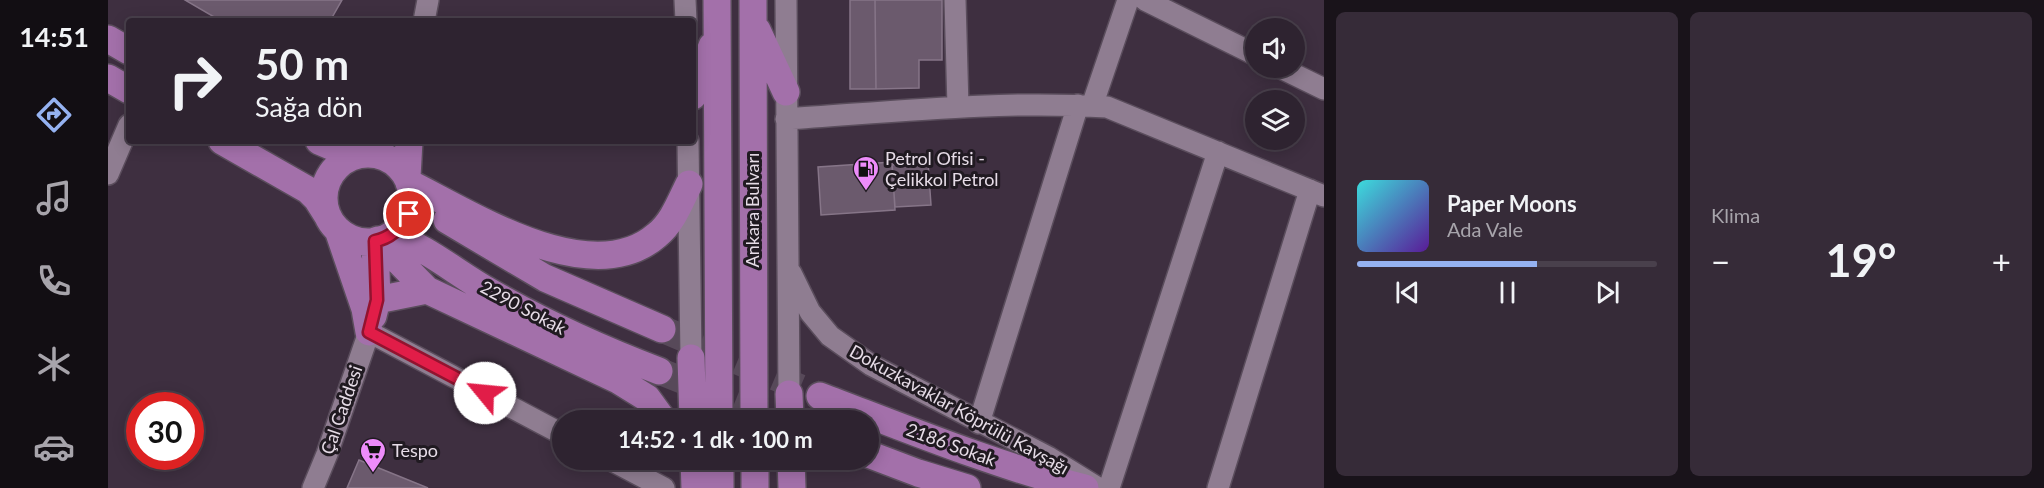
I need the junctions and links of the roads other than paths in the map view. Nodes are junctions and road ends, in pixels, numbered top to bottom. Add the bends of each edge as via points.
1 (428, 0) edge
2 (685, 0) edge
3 (717, 0) edge
4 (786, 0) edge
5 (955, 0) edge
6 (1128, 0) edge
7 (1145, 0) edge
8 (753, 11) edge
9 (425, 18) edge
10 (686, 18) edge
11 (717, 31) junction
12 (108, 39) edge
13 (126, 49) edge
14 (1245, 50) edge
15 (108, 78) edge
16 (1301, 78) edge
17 (126, 88) edge
18 (696, 88) edge
19 (1324, 89) edge
20 (786, 92) junction
21 (1085, 105) junction
22 (958, 107) junction
23 (786, 119) junction
24 (126, 132) edge
25 (227, 144) edge
26 (333, 144) edge
27 (409, 144) edge
28 (688, 144) edge
29 (365, 151) edge
30 (1218, 152) junction
31 (108, 174) edge
32 (409, 182) junction
33 (689, 184) junction
34 (1317, 193) edge
35 (333, 224) junction
36 (381, 239) junction
37 (787, 266) junction
38 (427, 290) junction
39 (377, 300) junction
40 (662, 329) tunnel mouth
41 (369, 332) junction
42 (691, 358) joint
43 (659, 372) tunnel mouth
44 (820, 396) tunnel mouth
45 (789, 407) edge
46 (656, 410) edge
47 (693, 410) edge
48 (719, 410) edge
49 (754, 410) edge
50 (979, 423) junction
51 (552, 429) edge
52 (879, 458) edge
53 (879, 463) edge
54 (630, 470) edge
55 (755, 470) edge
56 (791, 470) edge
57 (313, 488) edge
58 (664, 488) edge
59 (755, 488) edge
60 (792, 488) edge
61 (900, 488) edge
62 (967, 488) edge
63 (1085, 488) edge
64 (1098, 488) edge
65 (1109, 488) edge
66 (1218, 488) edge

1 - 9 street
2 - 10 street
3 - 11 main road, Ankara Bulvarı
4 - 20 street, Ankara Bulvarı
5 - 22 street
6 - 21 street
7 - 14 street
8 - 20 main road
8 - 49 main road, Ankara Bulvarı
11 - 18 main road
11 - 48 main road, Ankara Bulvarı
12 - 13 main road
15 - 17 main road
16 - 19 street
20 - 23 street, Ankara Bulvarı
21 - 22 street
21 - 30 street via 1107,107
21 - 50 street
22 - 23 street
23 - 37 street, Ankara Bulvarı
24 - 31 street
25 - 35 main road via 308,190
26 - 29 main road, 2290 Sokak
27 - 32 main road
28 - 33 street
29 - 32 main road, 2290 Sokak via 390,160
29 - 35 main road via 341,164 331,175 324,204
30 - 34 street
30 - 65 street
32 - 33 main road via 520,239 586,256 613,256 657,236 673,216
32 - 36 main road via 409,214 402,226
32 - 40 main road, 2290 Sokak via 441,216 545,278
33 - 42 street
34 - 66 street
35 - 36 main road, 2290 Sokak via 350,238 364,242
35 - 41 main road via 365,309
36 - 38 main road
36 - 39 main road
36 - 43 main road, 2290 Sokak via 422,248 489,292 594,346
37 - 45 street, Ankara Bulvarı
37 - 50 street, Dokuzkavaklar Köprülü Kavşağı via 810,312 830,336 871,365
38 - 39 main road
38 - 46 main road via 618,381 647,398
39 - 41 main road
41 - 51 street
41 - 57 street, Çal Caddesi
42 - 47 main road
44 - 63 main road, 2186 Sokak via 989,459
50 - 64 street, Dokuzkavaklar Köprülü Kavşağı via 1048,457
52 - 62 main road, 2186 Sokak
53 - 61 main road
54 - 58 street
55 - 59 main road
56 - 60 main road

